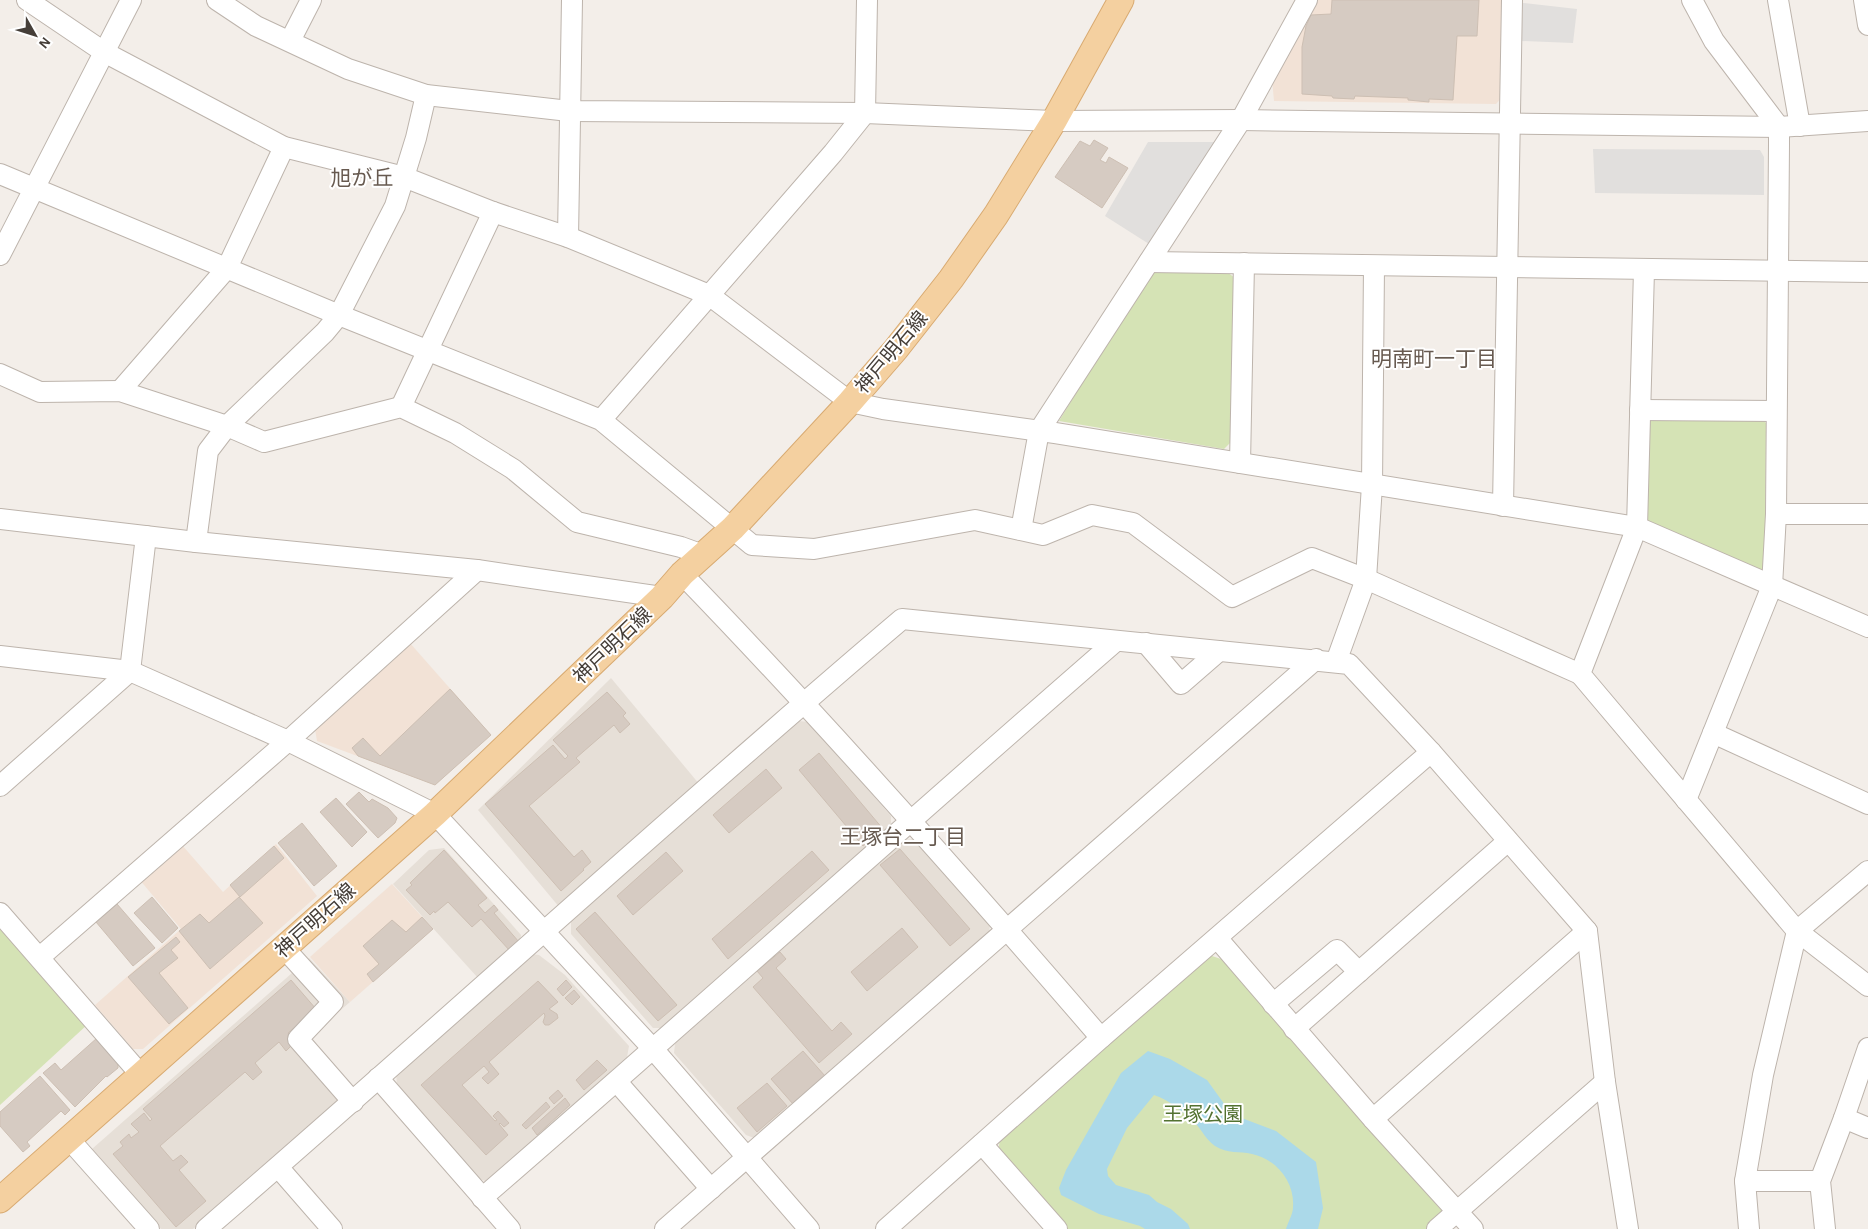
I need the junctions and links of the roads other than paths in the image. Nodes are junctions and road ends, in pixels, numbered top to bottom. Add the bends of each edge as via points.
1 (27, 0) edge
2 (132, 0) edge
3 (217, 0) edge
4 (310, 0) edge
5 (572, 0) edge
6 (867, 0) edge
7 (1121, 0) edge
8 (1307, 0) edge
9 (1512, 0) edge
10 (1693, 0) edge
11 (1778, 0) edge
12 (1864, 0) edge
13 (1868, 25) edge
14 (290, 41) junction
15 (104, 52) junction
16 (426, 95) junction
17 (569, 111) junction
18 (865, 113) junction
19 (1241, 120) junction
20 (1054, 121) junction
21 (1868, 121) edge
22 (1510, 124) junction
23 (1800, 126) junction
24 (1779, 127) junction
25 (284, 147) junction
26 (0, 174) edge
27 (404, 177) junction
28 (34, 188) junction
29 (493, 212) junction
30 (568, 237) junction
31 (0, 255) edge
32 (1149, 262) junction
33 (1244, 263) junction
34 (1374, 266) junction
35 (227, 268) junction
36 (1509, 268) junction
37 (1644, 270) junction
38 (1778, 271) junction
39 (1868, 272) edge
40 (709, 295) junction
41 (339, 315) junction
42 (428, 351) junction
43 (0, 374) edge
44 (120, 391) junction
45 (850, 402) junction
46 (401, 407) junction
47 (1640, 410) junction
48 (1776, 412) junction
49 (601, 420) junction
50 (227, 426) junction
51 (1039, 431) junction
52 (1240, 463) junction
53 (1372, 486) junction
54 (1503, 506) junction
55 (1776, 514) junction
56 (1868, 514) edge
57 (0, 519) edge
58 (1637, 527) junction
59 (733, 528) junction
60 (1021, 530) junction
61 (146, 536) junction
62 (196, 542) junction
63 (702, 555) junction
64 (477, 570) junction
65 (682, 574) junction
66 (1366, 579) junction
67 (1772, 586) junction
68 (662, 597) junction
69 (1868, 627) edge
70 (1116, 640) junction
71 (1146, 643) junction
72 (1218, 651) junction
73 (0, 656) edge
74 (1326, 660) junction
75 (130, 671) junction
76 (1580, 674) junction
77 (804, 702) junction
78 (1713, 733) junction
79 (288, 740) junction
80 (1431, 752) junction
81 (0, 786) edge
82 (1686, 800) junction
83 (1868, 804) edge
84 (435, 814) junction
85 (910, 820) junction
86 (1508, 841) junction
87 (1868, 871) edge
88 (0, 913) edge
89 (1007, 928) junction
90 (544, 930) junction
91 (1587, 931) junction
92 (1797, 931) junction
93 (1217, 938) junction
94 (284, 948) junction
95 (40, 958) junction
96 (1359, 972) junction
97 (1868, 986) edge
98 (1273, 1004) junction
99 (1294, 1028) junction
100 (1101, 1038) junction
101 (1868, 1048) edge
102 (654, 1050) junction
103 (141, 1074) junction
104 (378, 1078) junction
105 (617, 1082) junction
106 (1605, 1082) junction
107 (353, 1102) junction
108 (1844, 1118) junction
109 (1373, 1119) junction
110 (1868, 1128) edge
111 (68, 1139) junction
112 (982, 1144) junction
113 (747, 1156) junction
114 (278, 1167) junction
115 (1745, 1181) junction
116 (1820, 1181) junction
117 (711, 1189) junction
118 (482, 1198) junction
119 (0, 1200) edge
120 (1457, 1211) junction
121 (149, 1229) edge
122 (206, 1229) edge
123 (332, 1229) edge
124 (510, 1229) edge
125 (666, 1229) edge
126 (810, 1229) edge
127 (886, 1229) edge
128 (1057, 1229) edge
129 (1437, 1229) edge
130 (1473, 1229) edge
131 (1628, 1229) edge
132 (1749, 1229) edge
133 (1825, 1229) edge

1 - 15 street
2 - 15 street
3 - 14 street via 256,26
4 - 14 street
5 - 17 street
6 - 18 street
7 - 20 main road, 神戸明石線
8 - 19 street
9 - 22 street
10 - 24 street via 1714,41
11 - 23 street
12 - 13 street
14 - 16 street via 348,68
15 - 25 street
15 - 28 street
16 - 17 street
16 - 27 street
17 - 18 street
17 - 30 street
18 - 20 street
18 - 40 street
19 - 20 street
19 - 22 street
19 - 32 street
20 - 45 main road, 神戸明石線 via 996,215 951,279
21 - 23 street
22 - 24 street
22 - 36 street
23 - 24 street
24 - 38 street
25 - 27 street
25 - 35 street
26 - 28 street
27 - 29 street
27 - 41 street via 395,206
28 - 31 street
28 - 35 street
29 - 30 street
29 - 42 street
30 - 40 street
32 - 33 street
32 - 51 street
33 - 34 street
33 - 52 street
34 - 36 street
34 - 53 street
35 - 41 street
35 - 44 street
36 - 37 street
36 - 54 street
37 - 38 street
37 - 47 street
38 - 39 street
38 - 48 street
40 - 45 street
40 - 49 street
41 - 42 street
41 - 50 street
42 - 46 street
42 - 49 street
43 - 44 street via 40,392
44 - 50 street
45 - 51 street
45 - 59 main road, 神戸明石線
46 - 50 street via 264,442
46 - 63 street via 455,433 513,469 577,522
47 - 48 street
47 - 58 street
48 - 55 street
49 - 59 street
50 - 62 street via 208,451
51 - 52 street
51 - 60 street
52 - 53 street
53 - 54 street
53 - 66 street
54 - 58 street
55 - 56 street
55 - 67 street
57 - 61 street
58 - 67 street
58 - 76 street
59 - 60 street via 752,545 814,549 975,520
59 - 63 main road, 神戸明石線
60 - 66 street via 1043,534 1092,515 1133,523 1232,597 1312,558
61 - 62 street
61 - 75 street
62 - 64 street
63 - 65 main road, 神戸明石線
64 - 68 street
64 - 79 street
65 - 68 main road, 神戸明石線
65 - 77 street
66 - 74 street
66 - 76 street
67 - 69 street
67 - 78 street
68 - 84 main road, 神戸明石線
70 - 71 street
70 - 77 street via 902,619
70 - 85 street
71 - 72 street
71 - 72 street via 1181,684
72 - 74 street
73 - 75 street
74 - 80 street via 1349,664
74 - 89 street
75 - 79 street
75 - 81 street
76 - 82 street
77 - 85 street
77 - 90 street
78 - 82 street
78 - 83 street
79 - 84 street
79 - 95 street
80 - 86 street
80 - 93 street
82 - 92 street
84 - 90 street
84 - 94 main road, 神戸明石線
85 - 89 street
85 - 102 street
86 - 91 street
86 - 96 street
87 - 92 street
88 - 95 street
89 - 100 street
89 - 113 street
90 - 102 street
90 - 104 street
91 - 106 street
91 - 109 street
92 - 97 street
92 - 115 street via 1763,1074
93 - 98 street
93 - 100 street
94 - 103 main road, 神戸明石線
94 - 107 street via 333,1002 298,1038
95 - 103 street
96 - 98 street via 1337,950
96 - 99 street
98 - 99 street
99 - 109 street
100 - 112 street
101 - 108 street
102 - 105 street
102 - 113 street
103 - 111 main road, 神戸明石線
104 - 107 street
104 - 118 street
105 - 117 street
105 - 118 street
106 - 120 street
106 - 131 street
107 - 114 street
108 - 110 street
108 - 116 street
109 - 120 street
111 - 119 main road, 神戸明石線
111 - 121 street
112 - 127 street
112 - 128 street
113 - 117 street
113 - 126 street
114 - 122 street
114 - 123 street
115 - 116 street
115 - 132 street
116 - 133 street
117 - 125 street
118 - 124 street
120 - 129 street
120 - 130 street

